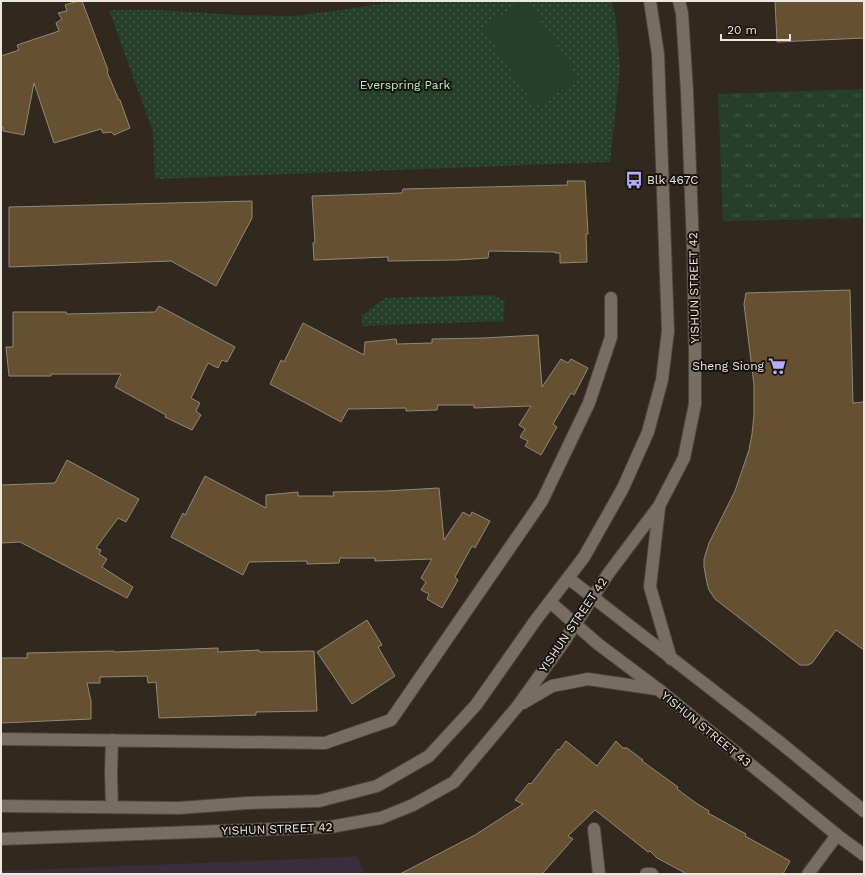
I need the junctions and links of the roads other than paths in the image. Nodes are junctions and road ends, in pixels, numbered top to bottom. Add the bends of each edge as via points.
1 (650, 1) edge
2 (679, 1) edge
3 (611, 298) dead end
4 (659, 506) junction
5 (568, 578) junction
6 (593, 596) junction
7 (550, 602) junction
8 (576, 623) junction
9 (671, 658) junction
10 (658, 689) junction
11 (518, 707) junction
12 (1, 739) edge
13 (112, 740) junction
14 (1, 806) edge
15 (112, 807) junction
16 (864, 811) edge
17 (594, 829) dead end
18 (837, 835) junction
19 (1, 840) edge
20 (864, 855) edge
21 (599, 874) edge
22 (646, 874) edge
23 (652, 874) edge
24 (808, 874) edge

1 - 5 street via 658,54 668,331 662,380 648,432 623,488 584,557
2 - 4 street, YISHUN STREET 42 via 685,51 689,138 695,404 684,458
3 - 13 street via 611,337 589,402 542,501 391,720 325,743
4 - 6 street, YISHUN STREET 42
4 - 9 street via 650,587
5 - 6 street
5 - 7 street
6 - 8 street, YISHUN STREET 42
6 - 9 street
7 - 8 street, YISHUN STREET 43
7 - 15 street via 471,711 429,756 377,786 319,801 179,808
8 - 10 street, YISHUN STREET 43 via 598,644
8 - 11 street, YISHUN STREET 42
9 - 16 street
10 - 11 street via 588,679 552,686
10 - 18 street, YISHUN STREET 43
11 - 19 street, YISHUN STREET 42 via 454,782 413,805 381,818 330,827
12 - 13 street
13 - 15 street
14 - 15 street
17 - 21 street
18 - 20 street, YISHUN STREET 43
18 - 24 street
22 - 23 street

